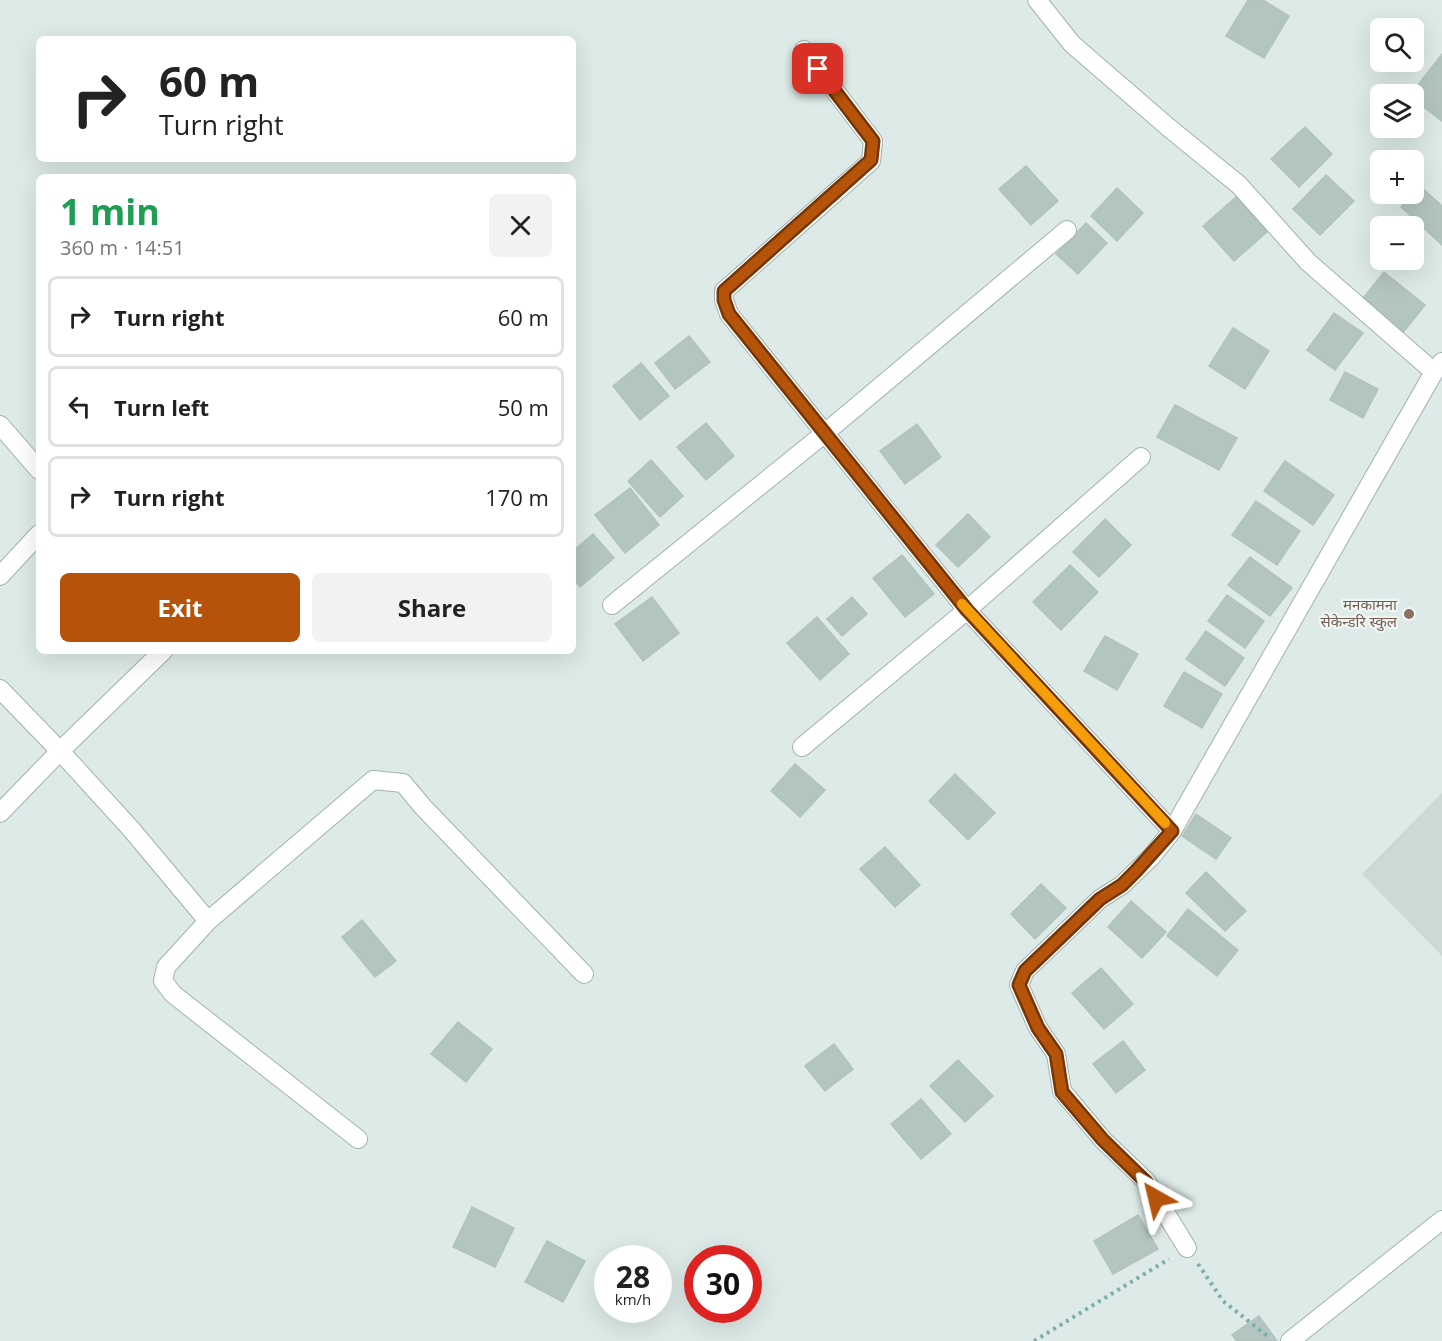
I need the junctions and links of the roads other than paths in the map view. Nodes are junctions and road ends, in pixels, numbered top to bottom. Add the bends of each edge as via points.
1 (1037, 0) edge
2 (804, 50) dead end
3 (1067, 230) dead end
4 (1438, 367) edge
5 (0, 425) edge
6 (825, 433) junction
7 (1141, 457) dead end
8 (36, 467) edge
9 (36, 537) edge
10 (0, 576) edge
11 (612, 605) dead end
12 (967, 610) junction
13 (161, 654) edge
14 (0, 689) edge
15 (802, 747) dead end
16 (60, 751) junction
17 (0, 813) edge
18 (1172, 831) junction
19 (208, 921) junction
20 (584, 974) dead end
21 (358, 1139) dead end
22 (1442, 1220) edge
23 (1187, 1248) road end
24 (1290, 1341) edge

1 - 4 street via 1072,44 1239,185 1308,262
2 - 6 street via 873,141 871,160 724,291 724,300 729,314
3 - 6 street
4 - 18 street
5 - 8 street
6 - 11 street
6 - 12 street
7 - 12 street
9 - 10 street
12 - 15 street
12 - 18 street
13 - 16 street
14 - 16 street
16 - 17 street
16 - 19 street
18 - 23 street via 1129,878 1100,899 1025,971 1019,985 1038,1028 1056,1054 1062,1092 1146,1182
19 - 20 street via 373,780 403,783
19 - 21 street via 166,967 163,981 174,994
22 - 24 street

